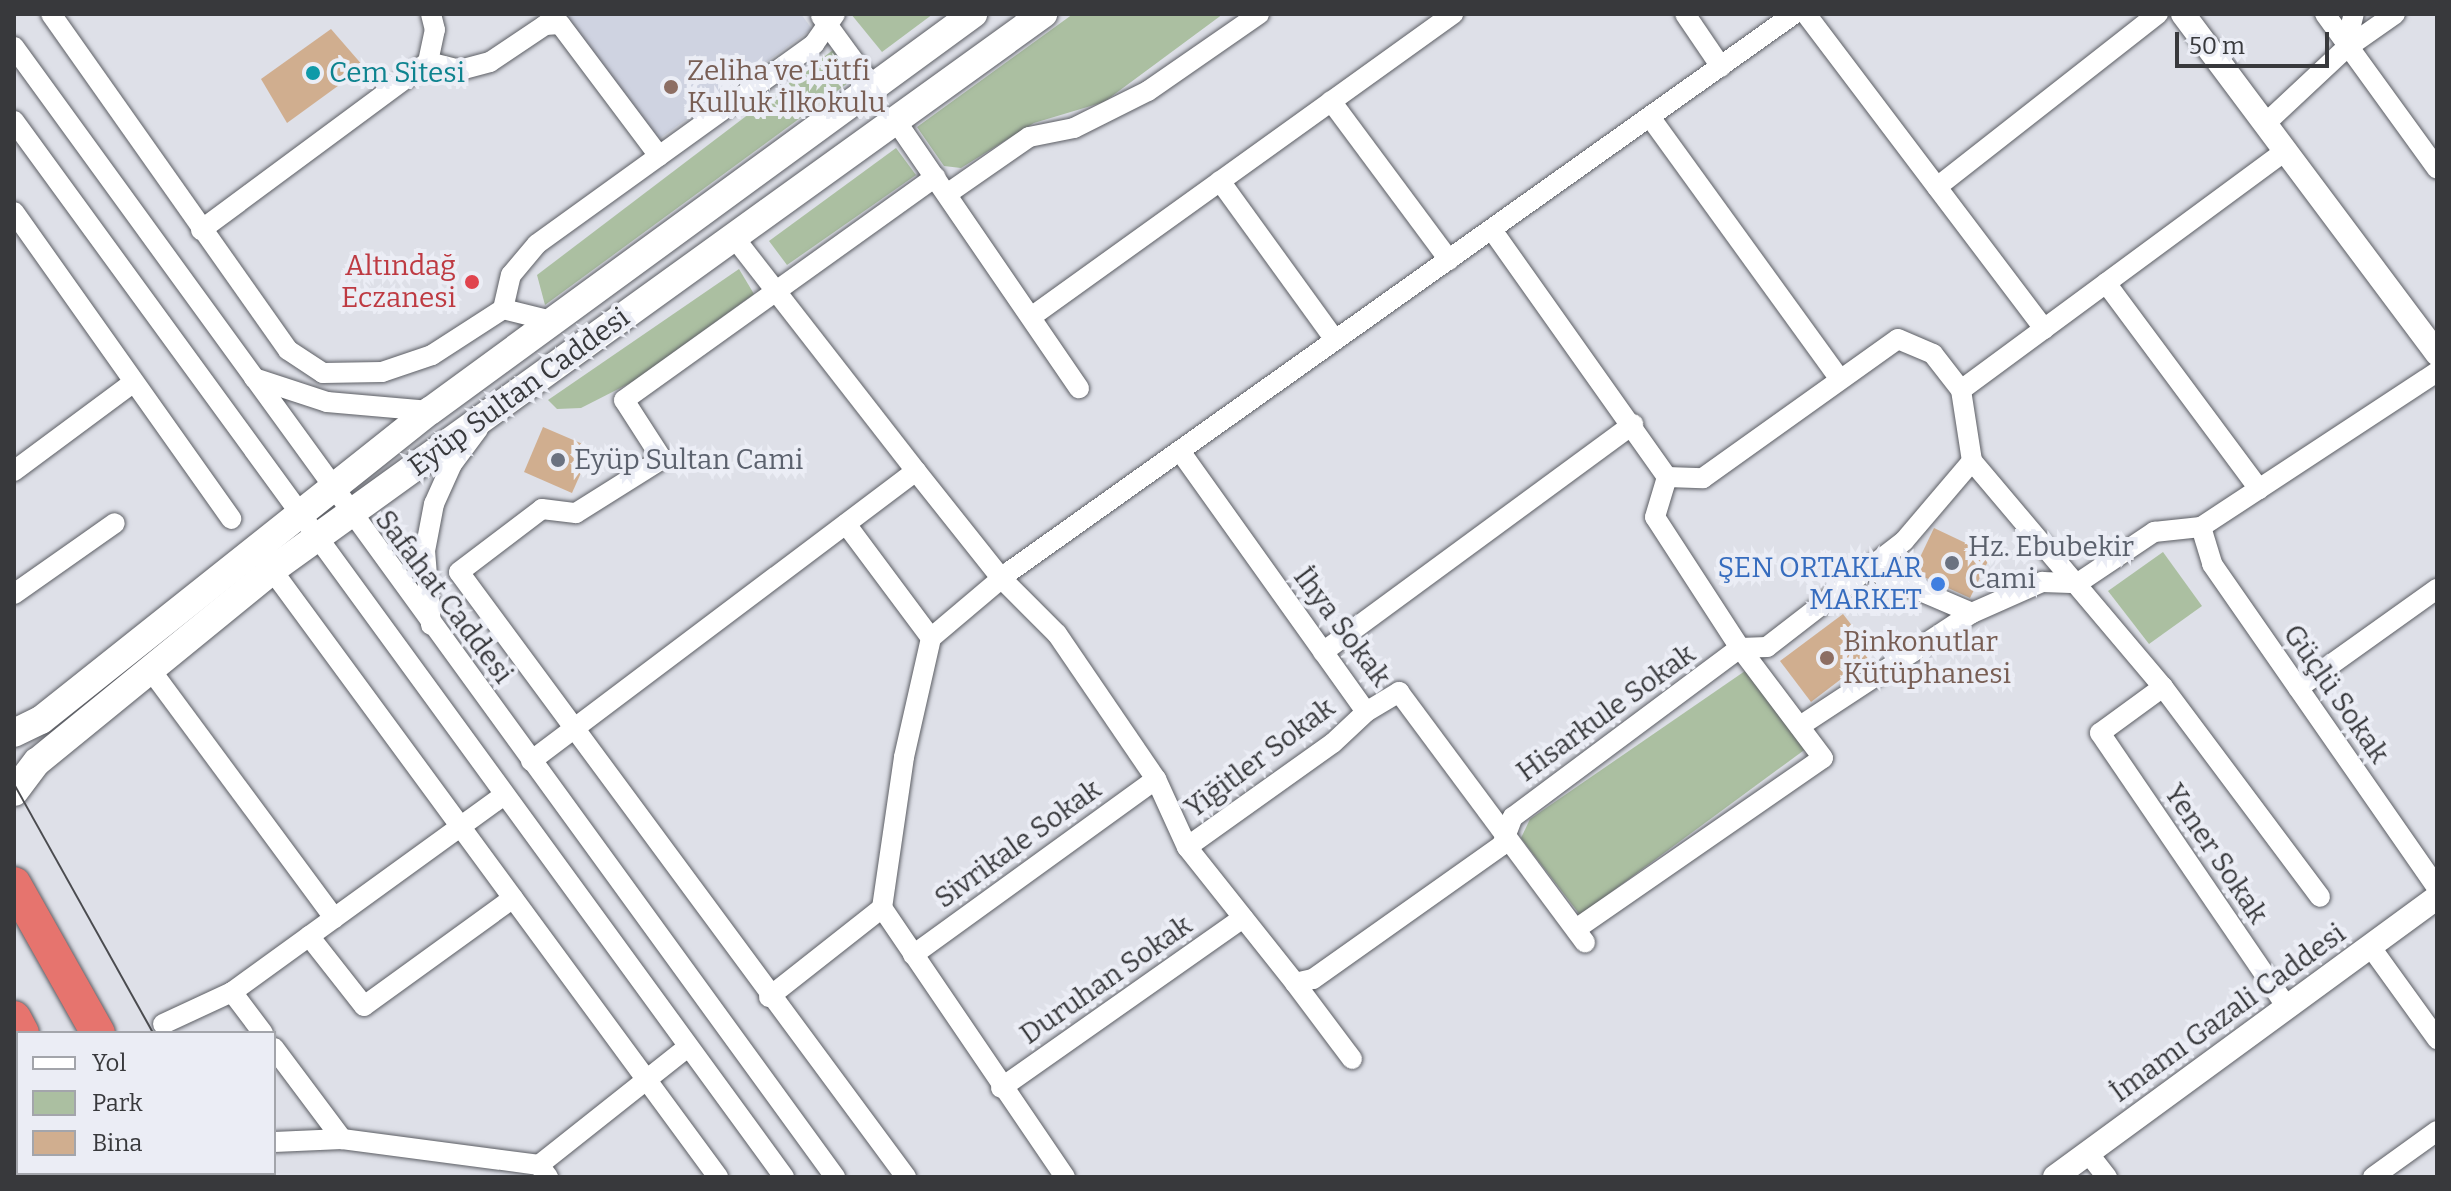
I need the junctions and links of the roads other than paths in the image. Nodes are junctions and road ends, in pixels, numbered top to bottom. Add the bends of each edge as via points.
1 (51, 14) edge
2 (431, 14) edge
3 (973, 14) edge
4 (1043, 14) edge
5 (1259, 14) edge
6 (1453, 14) edge
7 (1685, 14) edge
8 (1794, 14) edge
9 (1806, 14) edge
10 (2158, 14) edge
11 (2183, 14) edge
12 (2325, 14) edge
13 (2354, 14) edge
14 (2395, 14) edge
15 (828, 18) edge
16 (14, 47) edge
17 (2345, 49) junction
18 (428, 62) junction
19 (1721, 67) junction
20 (873, 87) junction
21 (1331, 101) junction
22 (1650, 117) junction
23 (14, 121) edge
24 (896, 121) junction
25 (2266, 123) junction
26 (2286, 150) junction
27 (659, 156) junction
28 (2437, 169) edge
29 (1220, 181) junction
30 (941, 186) junction
31 (1937, 187) junction
32 (14, 212) edge
33 (201, 230) junction
34 (1492, 230) junction
35 (734, 237) junction
36 (1449, 260) junction
37 (2106, 283) junction
38 (772, 289) junction
39 (503, 309) junction
40 (1031, 317) junction
41 (552, 321) junction
42 (2044, 329) junction
43 (1335, 340) junction
44 (2437, 354) edge
45 (2437, 372) edge
46 (254, 378) junction
47 (1839, 378) junction
48 (134, 382) junction
49 (1079, 388) dead end
50 (1961, 390) junction
51 (493, 410) junction
52 (430, 411) junction
53 (1633, 424) junction
54 (1180, 451) junction
55 (1972, 461) junction
56 (14, 471) edge
57 (916, 471) junction
58 (1667, 477) junction
59 (2259, 489) junction
60 (332, 490) junction
61 (297, 514) junction
62 (348, 515) junction
63 (231, 519) dead end
64 (115, 523) dead end
65 (846, 524) junction
66 (2201, 527) junction
67 (315, 539) junction
68 (1869, 569) junction
69 (272, 570) junction
70 (1001, 578) junction
71 (2078, 583) junction
72 (2437, 589) edge
73 (14, 594) edge
74 (1972, 613) junction
75 (431, 625) junction
76 (931, 638) junction
77 (1736, 651) junction
78 (1323, 652) junction
79 (150, 669) junction
80 (2163, 687) junction
81 (2298, 688) junction
82 (1366, 712) junction
83 (1800, 726) junction
84 (572, 730) junction
85 (14, 733) edge
86 (531, 761) junction
87 (1156, 779) junction
88 (14, 792) edge
89 (503, 796) junction
90 (460, 826) junction
91 (1509, 826) junction
92 (1187, 847) junction
93 (14, 884) edge
94 (2437, 888) edge
95 (2320, 897) dead end
96 (2437, 897) edge
97 (513, 898) junction
98 (882, 908) junction
99 (334, 918) junction
100 (1243, 918) junction
101 (309, 936) junction
102 (2370, 946) junction
103 (913, 955) junction
104 (1295, 983) junction
105 (232, 992) junction
106 (769, 997) junction
107 (2287, 1007) junction
108 (163, 1024) dead end
109 (97, 1031) edge
110 (261, 1031) edge
111 (2437, 1039) edge
112 (688, 1047) junction
113 (276, 1051) edge
114 (1352, 1059) dead end
115 (647, 1080) junction
116 (1001, 1088) junction
117 (2437, 1131) edge
118 (342, 1139) junction
119 (276, 1142) edge
120 (2088, 1153) junction
121 (543, 1171) edge
122 (718, 1177) edge
123 (784, 1177) edge
124 (835, 1177) edge
125 (906, 1177) edge
126 (1065, 1177) edge
127 (2055, 1177) edge
128 (2107, 1177) edge
129 (2373, 1177) edge

1 - 33 street
2 - 18 street via 435,30
3 - 20 main road, Eyüp Sultan Caddesi
4 - 24 main road, Eyüp Sultan Caddesi
5 - 30 street via 1148,91 1074,128 1029,137
6 - 21 street
7 - 19 street
8 - 19 street
9 - 31 street
10 - 31 street
11 - 25 street
12 - 17 street
13 - 17 street
14 - 17 street
15 - 20 street
15 - 27 street via 814,44
16 - 46 street, Safahat Caddesi
17 - 25 street
17 - 28 street
18 - 27 street via 460,70 475,66 545,25 560,24
18 - 33 street
19 - 22 street
20 - 41 main road, Eyüp Sultan Caddesi
21 - 29 street
21 - 36 street
22 - 34 street
22 - 47 street
23 - 61 street
24 - 30 street
24 - 35 main road, Eyüp Sultan Caddesi
25 - 26 street
26 - 37 street
26 - 44 street
27 - 39 street via 537,244 511,275
29 - 40 street
29 - 43 street
30 - 38 street
30 - 40 street
31 - 42 street
32 - 48 street
33 - 39 street via 288,350 323,373 382,372 432,355
34 - 36 street
34 - 53 street
35 - 38 street
35 - 51 main road, Eyüp Sultan Caddesi
36 - 43 street
37 - 42 street
37 - 59 street
38 - 57 street
38 - 84 street via 624,400 662,459 576,513 542,509 459,572
39 - 41 street
40 - 49 street
41 - 52 main road, Eyüp Sultan Caddesi
42 - 50 street
43 - 54 street
45 - 59 street
46 - 52 street via 327,402
46 - 60 street, Safahat Caddesi
47 - 50 street via 1898,339 1933,354
47 - 58 street via 1703,478
48 - 56 street
48 - 63 street
50 - 55 street
51 - 62 main road, Eyüp Sultan Caddesi
51 - 75 street via 452,464 434,504 425,551
52 - 60 main road, Eyüp Sultan Caddesi
53 - 58 street
53 - 78 street
54 - 70 street
54 - 78 street, İhya Sokak
55 - 68 street via 1904,541
55 - 71 street
57 - 65 street
57 - 70 street
58 - 77 street via 1655,517
59 - 66 street
60 - 61 main road, Eyüp Sultan Caddesi
60 - 62 street, Safahat Caddesi
61 - 67 street
61 - 85 main road, Eyüp Sultan Caddesi via 41,720
62 - 67 main road, Eyüp Sultan Caddesi
62 - 75 street, Safahat Caddesi
64 - 73 street
65 - 76 street
65 - 84 street
66 - 71 street via 2154,532
66 - 81 street, Güçlü Sokak via 2212,564
67 - 69 main road, Eyüp Sultan Caddesi
67 - 89 street
68 - 74 street
68 - 77 street via 1767,647
69 - 79 main road, Eyüp Sultan Caddesi
69 - 90 street
70 - 76 street
70 - 87 street via 1057,634
71 - 74 street via 2042,582
71 - 80 street
72 - 81 street
74 - 83 street
75 - 86 street, Safahat Caddesi
76 - 98 street via 904,757
77 - 83 street
77 - 91 street, Hisarkule Sokak
78 - 82 street, İhya Sokak
79 - 88 main road, Eyüp Sultan Caddesi via 37,762
79 - 99 street
80 - 95 street
80 - 107 street, Yener Sokak via 2100,733
81 - 94 street, Güçlü Sokak
82 - 91 street, İhya Sokak via 1399,692
82 - 92 street, Yiğitler Sokak via 1333,743
83 - 91 street, İhya Sokak via 1823,758 1580,935
84 - 86 street
84 - 106 street
86 - 124 street, Safahat Caddesi
87 - 92 street
87 - 103 street, Sivrikale Sokak
89 - 90 street
89 - 112 street
90 - 97 street
90 - 99 street
91 - 104 street, Hisarkule Sokak via 1502,845 1384,934 1313,979
92 - 100 street
93 - 109 highway
96 - 102 street, İmamı Gazali Caddesi
97 - 101 street via 364,1006
97 - 115 street
98 - 103 street
98 - 106 street
99 - 101 street
100 - 104 street
100 - 116 street, Duruhan Sokak
101 - 105 street
102 - 107 street, İmamı Gazali Caddesi
102 - 111 street
103 - 116 street
104 - 114 street
105 - 108 street
105 - 110 street
106 - 125 street
107 - 120 street, İmamı Gazali Caddesi
112 - 115 street
112 - 123 street
113 - 118 street
115 - 121 street
115 - 122 street
116 - 126 street
117 - 129 street
118 - 119 street
118 - 121 street
120 - 127 street, İmamı Gazali Caddesi
120 - 128 street

